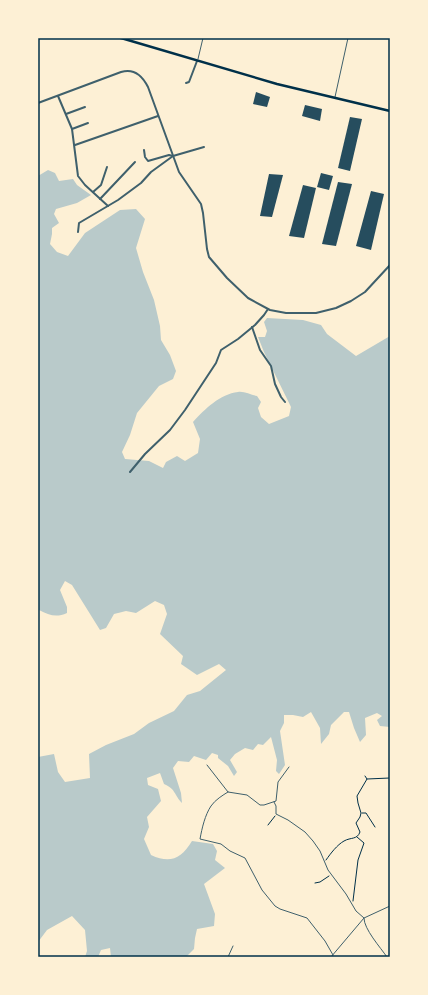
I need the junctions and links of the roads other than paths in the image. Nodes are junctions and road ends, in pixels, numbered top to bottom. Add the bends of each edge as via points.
1 (121, 38) edge
2 (203, 38) edge
3 (348, 38) edge
4 (126, 39) edge
5 (197, 61) junction
6 (186, 83) dead end
7 (58, 96) junction
8 (335, 98) junction
9 (38, 103) edge
10 (85, 107) dead end
11 (390, 111) edge
12 (66, 114) junction
13 (158, 116) junction
14 (88, 123) dead end
15 (72, 129) junction
16 (75, 145) junction
17 (204, 147) dead end
18 (144, 150) dead end
19 (173, 156) junction
20 (135, 162) dead end
21 (106, 167) dead end
22 (93, 192) junction
23 (100, 199) junction
24 (108, 206) junction
25 (78, 232) dead end
26 (390, 266) edge
27 (268, 309) junction
28 (252, 327) junction
29 (285, 402) dead end
30 (130, 472) dead end
31 (207, 765) dead end
32 (289, 767) dead end
33 (228, 792) junction
34 (274, 802) junction
35 (390, 906) edge
36 (364, 918) junction
37 (233, 946) dead end
38 (333, 955) junction
39 (228, 957) edge
40 (331, 957) edge
41 (387, 957) edge

1 - 4 main road
2 - 5 lane
3 - 8 lane
4 - 5 main road
5 - 6 street via 189,82
5 - 8 main road
7 - 9 street
7 - 12 street
7 - 13 street via 121,72 132,71 140,75 145,82
8 - 11 main road
10 - 12 street
12 - 15 street
13 - 16 street
13 - 19 street
14 - 15 street
15 - 16 street
16 - 22 street via 78,176
17 - 19 street
18 - 19 street via 148,161
19 - 24 street
19 - 27 street via 179,172 201,204 209,257 248,298
20 - 23 street
21 - 22 street via 101,185
22 - 23 street
23 - 24 street
24 - 25 street via 79,223
26 - 27 street via 365,292 336,308 316,313 286,313
27 - 28 street
28 - 29 street
28 - 30 street via 221,350 216,363 170,430
31 - 33 lane
32 - 34 lane via 278,782
33 - 34 lane via 247,795 258,804
33 - 38 lane via 210,806 200,839 218,842 245,858 262,890 275,906 307,918
34 - 36 lane via 276,814 305,832 313,841 332,875 356,911
35 - 36 lane
36 - 38 lane
36 - 41 lane via 368,930
37 - 39 lane
38 - 40 lane

